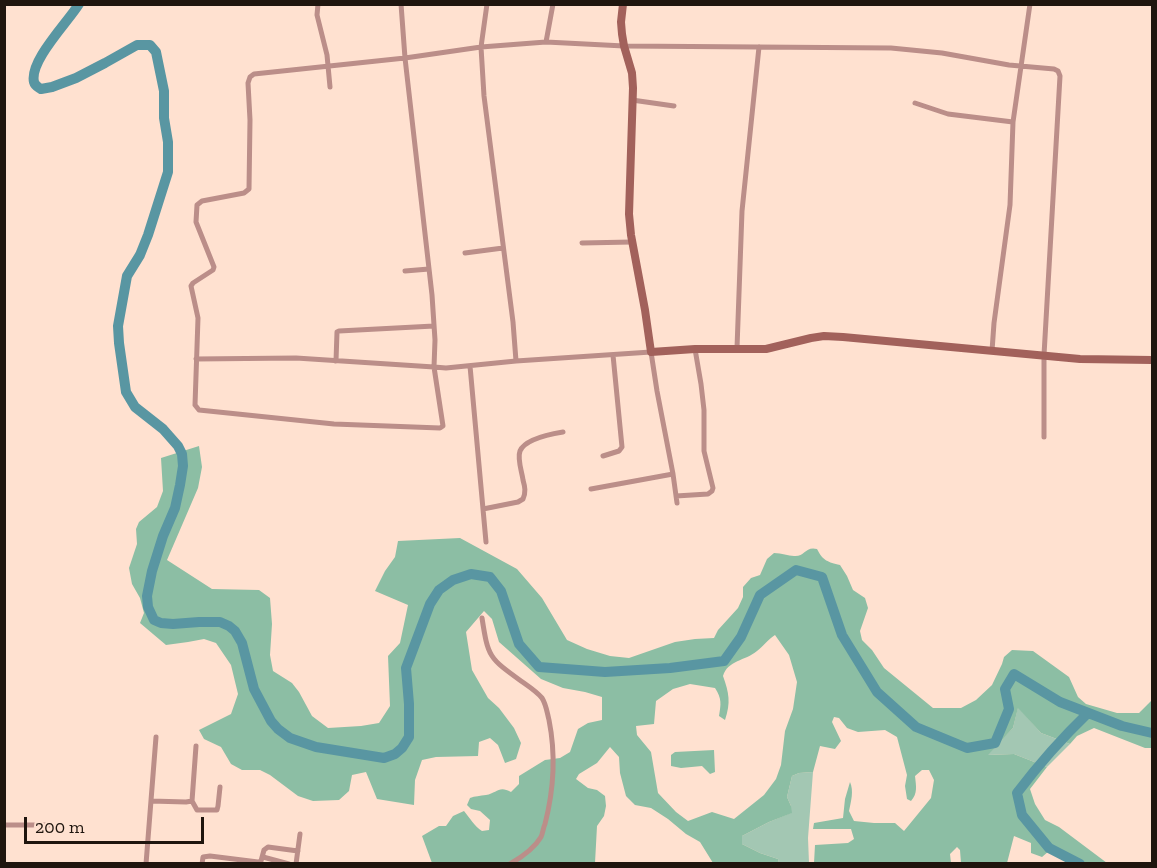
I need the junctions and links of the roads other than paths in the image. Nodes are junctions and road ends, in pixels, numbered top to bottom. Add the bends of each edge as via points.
1 (318, 4) edge
2 (401, 4) edge
3 (487, 4) edge
4 (553, 4) edge
5 (623, 4) edge
6 (1030, 4) edge
7 (546, 42) junction
8 (624, 46) junction
9 (482, 47) junction
10 (759, 47) junction
11 (405, 58) junction
12 (328, 66) junction
13 (1020, 66) junction
14 (330, 87) dead end
15 (632, 100) junction
16 (915, 103) dead end
17 (674, 106) dead end
18 (1013, 122) junction
19 (632, 242) junction
20 (582, 243) dead end
21 (503, 248) junction
22 (465, 253) dead end
23 (429, 269) junction
24 (405, 271) dead end
25 (434, 326) junction
26 (737, 348) junction
27 (695, 349) junction
28 (992, 351) junction
29 (651, 352) junction
30 (613, 355) junction
31 (1044, 355) junction
32 (196, 359) junction
33 (1152, 360) edge
34 (336, 361) junction
35 (516, 361) junction
36 (470, 366) junction
37 (434, 367) junction
38 (563, 432) dead end
39 (1044, 437) dead end
40 (603, 456) dead end
41 (673, 474) junction
42 (591, 489) dead end
43 (676, 496) junction
44 (677, 503) dead end
45 (483, 509) junction
46 (486, 542) dead end
47 (482, 618) dead end
48 (156, 737) dead end
49 (196, 746) dead end
50 (220, 788) dead end
51 (151, 801) junction
52 (192, 801) junction
53 (4, 825) edge
54 (49, 825) dead end
55 (300, 834) dead end
56 (298, 851) junction
57 (263, 857) junction
58 (146, 864) edge
59 (202, 864) edge
60 (289, 864) edge
61 (296, 864) edge
62 (510, 864) edge

1 - 12 street
2 - 11 street
3 - 9 street
4 - 7 street
5 - 8 street
6 - 13 street
7 - 8 street
7 - 9 street
8 - 10 street
8 - 15 street via 632,73
9 - 11 street
9 - 21 street via 483,96
10 - 13 street via 891,48
10 - 26 street via 742,212
11 - 12 street
11 - 23 street
12 - 14 street
12 - 32 street via 250,77 249,189 244,194 197,205 196,222 214,267 191,286 198,318
13 - 18 street
13 - 31 street via 1053,69 1060,76
15 - 17 street
15 - 19 street via 628,196
16 - 18 street via 948,114
18 - 28 street via 1010,205
19 - 20 street
19 - 29 street
21 - 22 street
21 - 35 street
23 - 24 street
23 - 25 street
25 - 34 street via 339,331
25 - 37 street
26 - 27 street
26 - 28 street via 766,349 824,336
27 - 29 street
27 - 43 street via 703,401 704,451 713,488 708,494
28 - 31 street
29 - 30 street
29 - 41 street
30 - 35 street
30 - 40 street via 622,447 619,452
31 - 33 street
31 - 39 street
32 - 34 street
32 - 37 street via 195,405 199,410 334,424 440,428 443,423
34 - 37 street
35 - 36 street
36 - 37 street
36 - 45 street
38 - 45 street via 535,439 520,451 523,499
41 - 42 street
41 - 43 street
43 - 44 street
45 - 46 street
47 - 62 street via 488,652 543,699 551,731 553,785 541,837
48 - 51 street
49 - 52 street
50 - 52 street via 217,810 197,810
51 - 52 street
51 - 58 street
53 - 54 street
55 - 56 street
56 - 57 street via 268,847
56 - 61 street
57 - 59 street via 255,862 206,856
57 - 60 street

